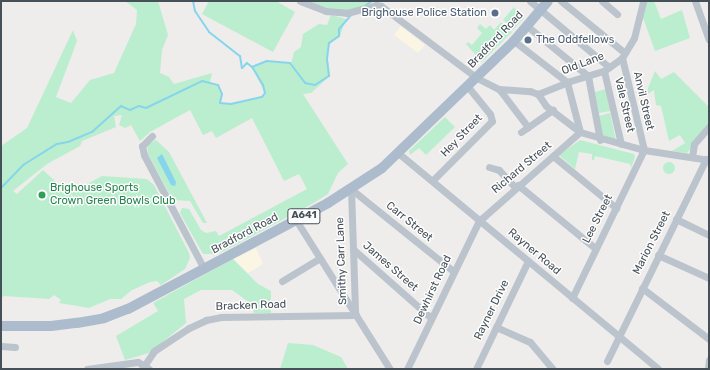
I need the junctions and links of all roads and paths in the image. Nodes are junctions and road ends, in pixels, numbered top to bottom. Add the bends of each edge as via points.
1 (300, 1) edge
2 (530, 1) edge
3 (548, 1) edge
4 (561, 1) edge
5 (602, 1) edge
6 (643, 1) edge
7 (695, 1) edge
8 (540, 10) junction
9 (617, 14) dead end
10 (527, 26) junction
11 (709, 40) edge
12 (514, 41) junction
13 (624, 56) junction
14 (607, 69) junction
15 (588, 76) junction
16 (477, 78) junction
17 (566, 82) junction
18 (467, 86) junction
19 (499, 89) junction
20 (538, 94) junction
21 (553, 110) junction
22 (528, 127) junction
23 (709, 127) edge
24 (521, 132) dead end
25 (580, 132) junction
26 (152, 136) dead end
27 (600, 140) junction
28 (621, 144) junction
29 (644, 150) junction
30 (397, 152) junction
31 (553, 156) junction
32 (692, 157) junction
33 (707, 160) edge
34 (489, 167) dead end
35 (434, 180) junction
36 (516, 186) junction
37 (351, 189) junction
38 (616, 208) junction
39 (676, 219) junction
40 (296, 220) junction
41 (479, 221) junction
42 (709, 235) edge
43 (596, 248) junction
44 (353, 249) junction
45 (658, 255) junction
46 (320, 258) junction
47 (528, 261) junction
48 (204, 269) junction
49 (453, 272) junction
50 (709, 278) edge
51 (282, 281) dead end
52 (642, 288) junction
53 (572, 298) junction
54 (355, 313) junction
55 (431, 318) junction
56 (1, 326) edge
57 (496, 327) junction
58 (618, 336) junction
59 (709, 339) edge
60 (1, 346) edge
61 (15, 347) dead end
62 (709, 360) edge
63 (607, 361) dead end
64 (145, 368) edge
65 (87, 369) edge
66 (390, 369) edge
67 (407, 369) edge
68 (476, 369) edge
69 (553, 369) edge
70 (658, 369) edge
71 (708, 369) edge

1 - 16 street via 326,11 347,13 381,6
2 - 8 street
3 - 8 main road, Bradford Road / A641
4 - 13 street
5 - 9 street
6 - 13 street, Old Lane via 634,38
7 - 11 street
8 - 10 main road, Bradford Road / A641
8 - 14 street
10 - 12 main road, Bradford Road / A641
10 - 15 street
12 - 16 main road, Bradford Road / A641
12 - 17 street
13 - 14 street, Old Lane
13 - 29 street, Anvil Street
14 - 15 street, Old Lane
14 - 28 street, Vale Street
15 - 17 street, Old Lane
15 - 27 street
16 - 18 main road, Bradford Road / A641
16 - 19 street
17 - 20 street, Old Lane
17 - 25 street
18 - 30 main road, Bradford Road / A641
18 - 35 street, Hey Street via 490,114 492,121
19 - 20 street
19 - 22 street
20 - 21 street
21 - 22 street
21 - 25 street
22 - 24 street
23 - 32 street via 694,144
25 - 27 street
25 - 31 street, Richard Street
26 - 48 street via 142,146 144,155
27 - 28 street
28 - 29 street
29 - 32 street
29 - 38 street, Lee Street
30 - 35 street, Rayner Road
30 - 37 main road, Bradford Road / A641 via 382,168
31 - 36 street, Richard Street
31 - 38 street
32 - 33 street
33 - 39 street, Marion Street
34 - 36 street via 498,170
35 - 41 street, Rayner Road
36 - 41 street, Richard Street
36 - 43 street
37 - 40 main road, Bradford Road / A641
37 - 44 street, Smithy Carr Lane
37 - 49 street, Carr Street
38 - 43 street, Lee Street
39 - 42 street
39 - 45 street, Marion Street
40 - 46 street
40 - 48 main road, Bradford Road / A641
41 - 47 street, Rayner Road
41 - 49 street, Dewhirst Road
43 - 53 street, Lee Street
44 - 54 street, Smithy Carr Lane
44 - 55 street, James Street
45 - 50 street
45 - 52 street, Marion Street
46 - 51 street
46 - 54 street
47 - 53 street, Rayner Road
47 - 57 street, Rayner Drive
48 - 56 main road, Bradford Road / A641 via 148,300 104,318 51,326
49 - 55 street, Dewhirst Road
52 - 58 street, Marion Street
52 - 59 street
53 - 58 street, Rayner Road
54 - 64 street, Bracken Road via 221,317 206,320 154,351
54 - 66 street, Smithy Carr Lane
55 - 67 street, Dewhirst Road
57 - 68 street, Rayner Drive
57 - 69 street via 530,342
58 - 63 street, Marion Street
58 - 70 street, Rayner Road
60 - 61 street
62 - 71 street
64 - 65 street via 138,362

